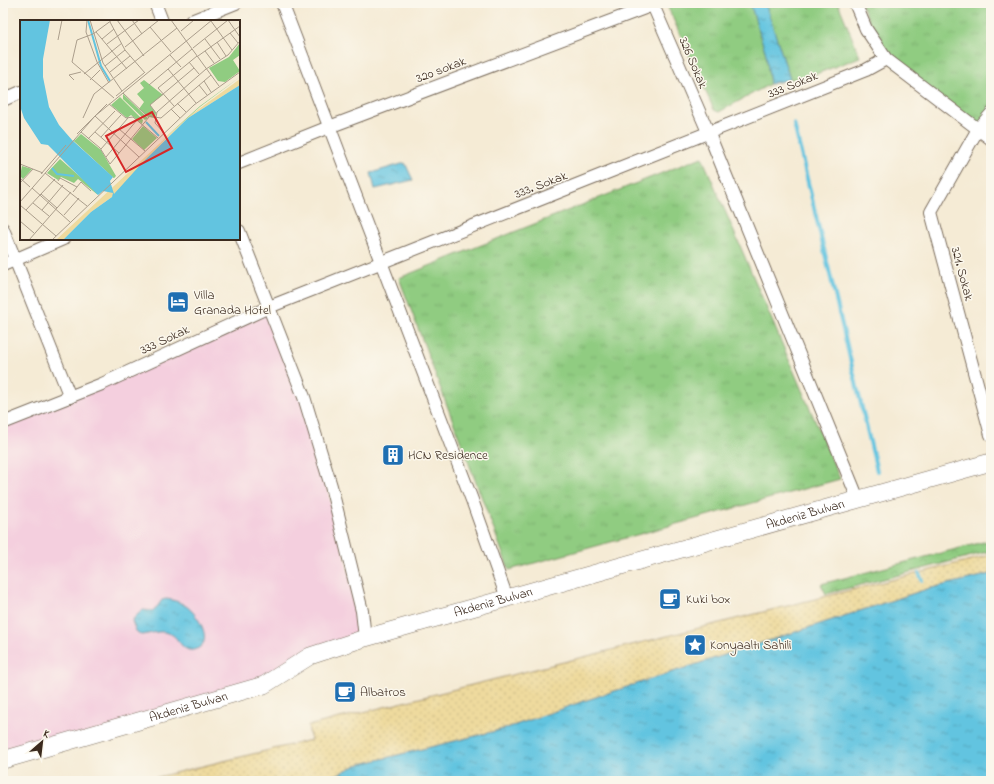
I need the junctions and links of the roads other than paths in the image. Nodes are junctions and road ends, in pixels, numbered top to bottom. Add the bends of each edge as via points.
1 (155, 3) edge
2 (236, 3) edge
3 (282, 3) edge
4 (855, 3) edge
5 (652, 4) edge
6 (162, 20) edge
7 (193, 20) edge
8 (886, 59) junction
9 (20, 92) edge
10 (3, 100) edge
11 (991, 114) edge
12 (329, 127) junction
13 (978, 129) junction
14 (709, 134) junction
15 (991, 139) edge
16 (240, 163) edge
17 (3, 229) edge
18 (240, 234) edge
19 (61, 240) edge
20 (15, 260) junction
21 (382, 262) junction
22 (3, 264) edge
23 (269, 307) junction
24 (70, 397) junction
25 (3, 423) edge
26 (991, 435) edge
27 (991, 462) edge
28 (858, 499) junction
29 (507, 598) junction
30 (365, 638) junction
31 (3, 760) edge

1 - 6 street
2 - 7 street
3 - 12 street
4 - 8 street via 866,29
5 - 12 street, 320 sokak
5 - 14 street, 326 Sokak
8 - 13 street
8 - 14 street, 333 Sokak via 866,70
9 - 10 street
11 - 13 street, 321. Sokak
12 - 16 street, 320 sokak
12 - 21 street
13 - 15 street
13 - 26 street, 321. Sokak via 931,212
14 - 21 street, 333. Sokak
14 - 28 street, 326 Sokak
17 - 20 street
18 - 23 street
19 - 20 street
20 - 22 street
20 - 24 street
21 - 23 street, 333 Sokak
21 - 29 street
23 - 24 street, 333 Sokak
23 - 30 street via 304,397 331,486 362,611
24 - 25 street, 333 Sokak
27 - 28 main road, Akdeniz Bulvarı
28 - 29 main road, Akdeniz Bulvarı
29 - 30 main road, Akdeniz Bulvarı
30 - 31 main road, Akdeniz Bulvarı via 310,656 264,685

